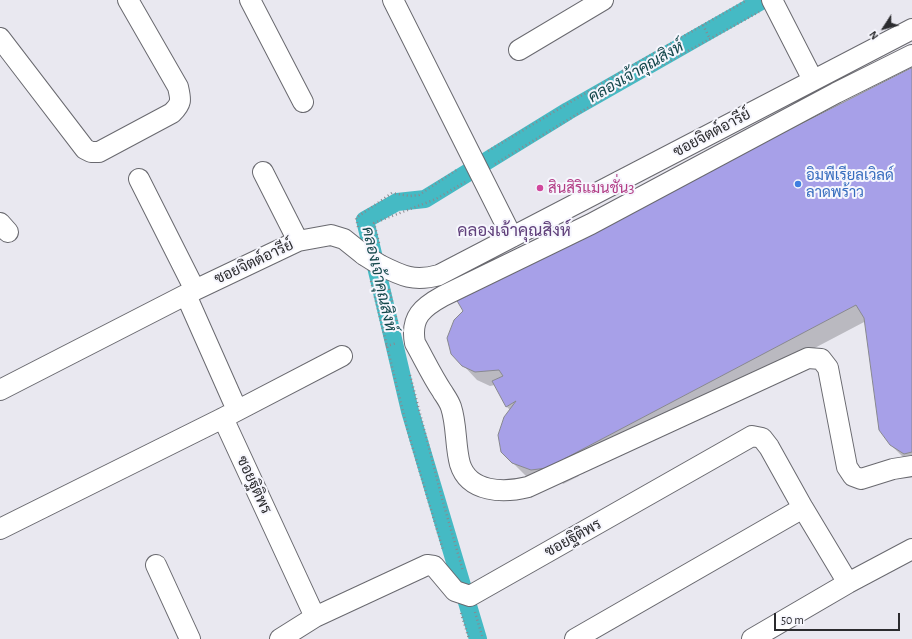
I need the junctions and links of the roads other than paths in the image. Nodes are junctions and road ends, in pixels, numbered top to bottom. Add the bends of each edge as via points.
1 (128, 0) edge
2 (250, 0) edge
3 (393, 0) edge
4 (773, 2) edge
5 (592, 3) edge
6 (912, 29) edge
7 (0, 38) edge
8 (519, 50) dead end
9 (912, 55) edge
10 (813, 80) junction
11 (303, 102) dead end
12 (263, 172) dead end
13 (139, 180) dead end
14 (512, 237) junction
15 (298, 241) junction
16 (439, 275) junction
17 (190, 293) junction
18 (443, 296) junction
19 (342, 356) dead end
20 (0, 390) edge
21 (230, 414) junction
22 (912, 466) edge
23 (803, 508) junction
24 (0, 529) edge
25 (912, 548) edge
26 (156, 566) dead end
27 (848, 583) junction
28 (316, 617) junction
29 (190, 639) edge
30 (280, 639) edge
31 (574, 639) edge
32 (752, 639) edge

1 - 7 street via 178,87 181,100 172,113 99,152 85,149
2 - 11 street
3 - 14 street
4 - 10 street
5 - 8 street
6 - 10 street, ซอยจิตต์อารีย์
9 - 18 street via 591,224
10 - 14 street, ซอยจิตต์อารีย์
12 - 15 street
13 - 17 street, ซอยฐิติพร
14 - 16 street, ซอยจิตต์อารีย์
15 - 16 street, ซอยจิตต์อารีย์, bridge via 331,235 344,239 380,265 406,277 426,279
15 - 17 street, ซอยจิตต์อารีย์
16 - 18 street
17 - 20 street, ซอยจิตต์อารีย์
17 - 21 street, ซอยฐิติพร
18 - 22 street via 428,304 419,314 414,332 415,343 450,405 460,465 471,480 486,488 511,490 528,487 808,358 821,359 828,368 847,466 853,476 861,479
19 - 21 street
21 - 24 street
21 - 28 street, ซอยฐิติพร
23 - 27 street, ซอยฐิติพร
23 - 28 street, ซอยฐิติพร via 769,447 762,438 752,436 462,593 434,566 427,565
23 - 31 street
25 - 27 street
26 - 29 street
27 - 32 street
28 - 30 street

